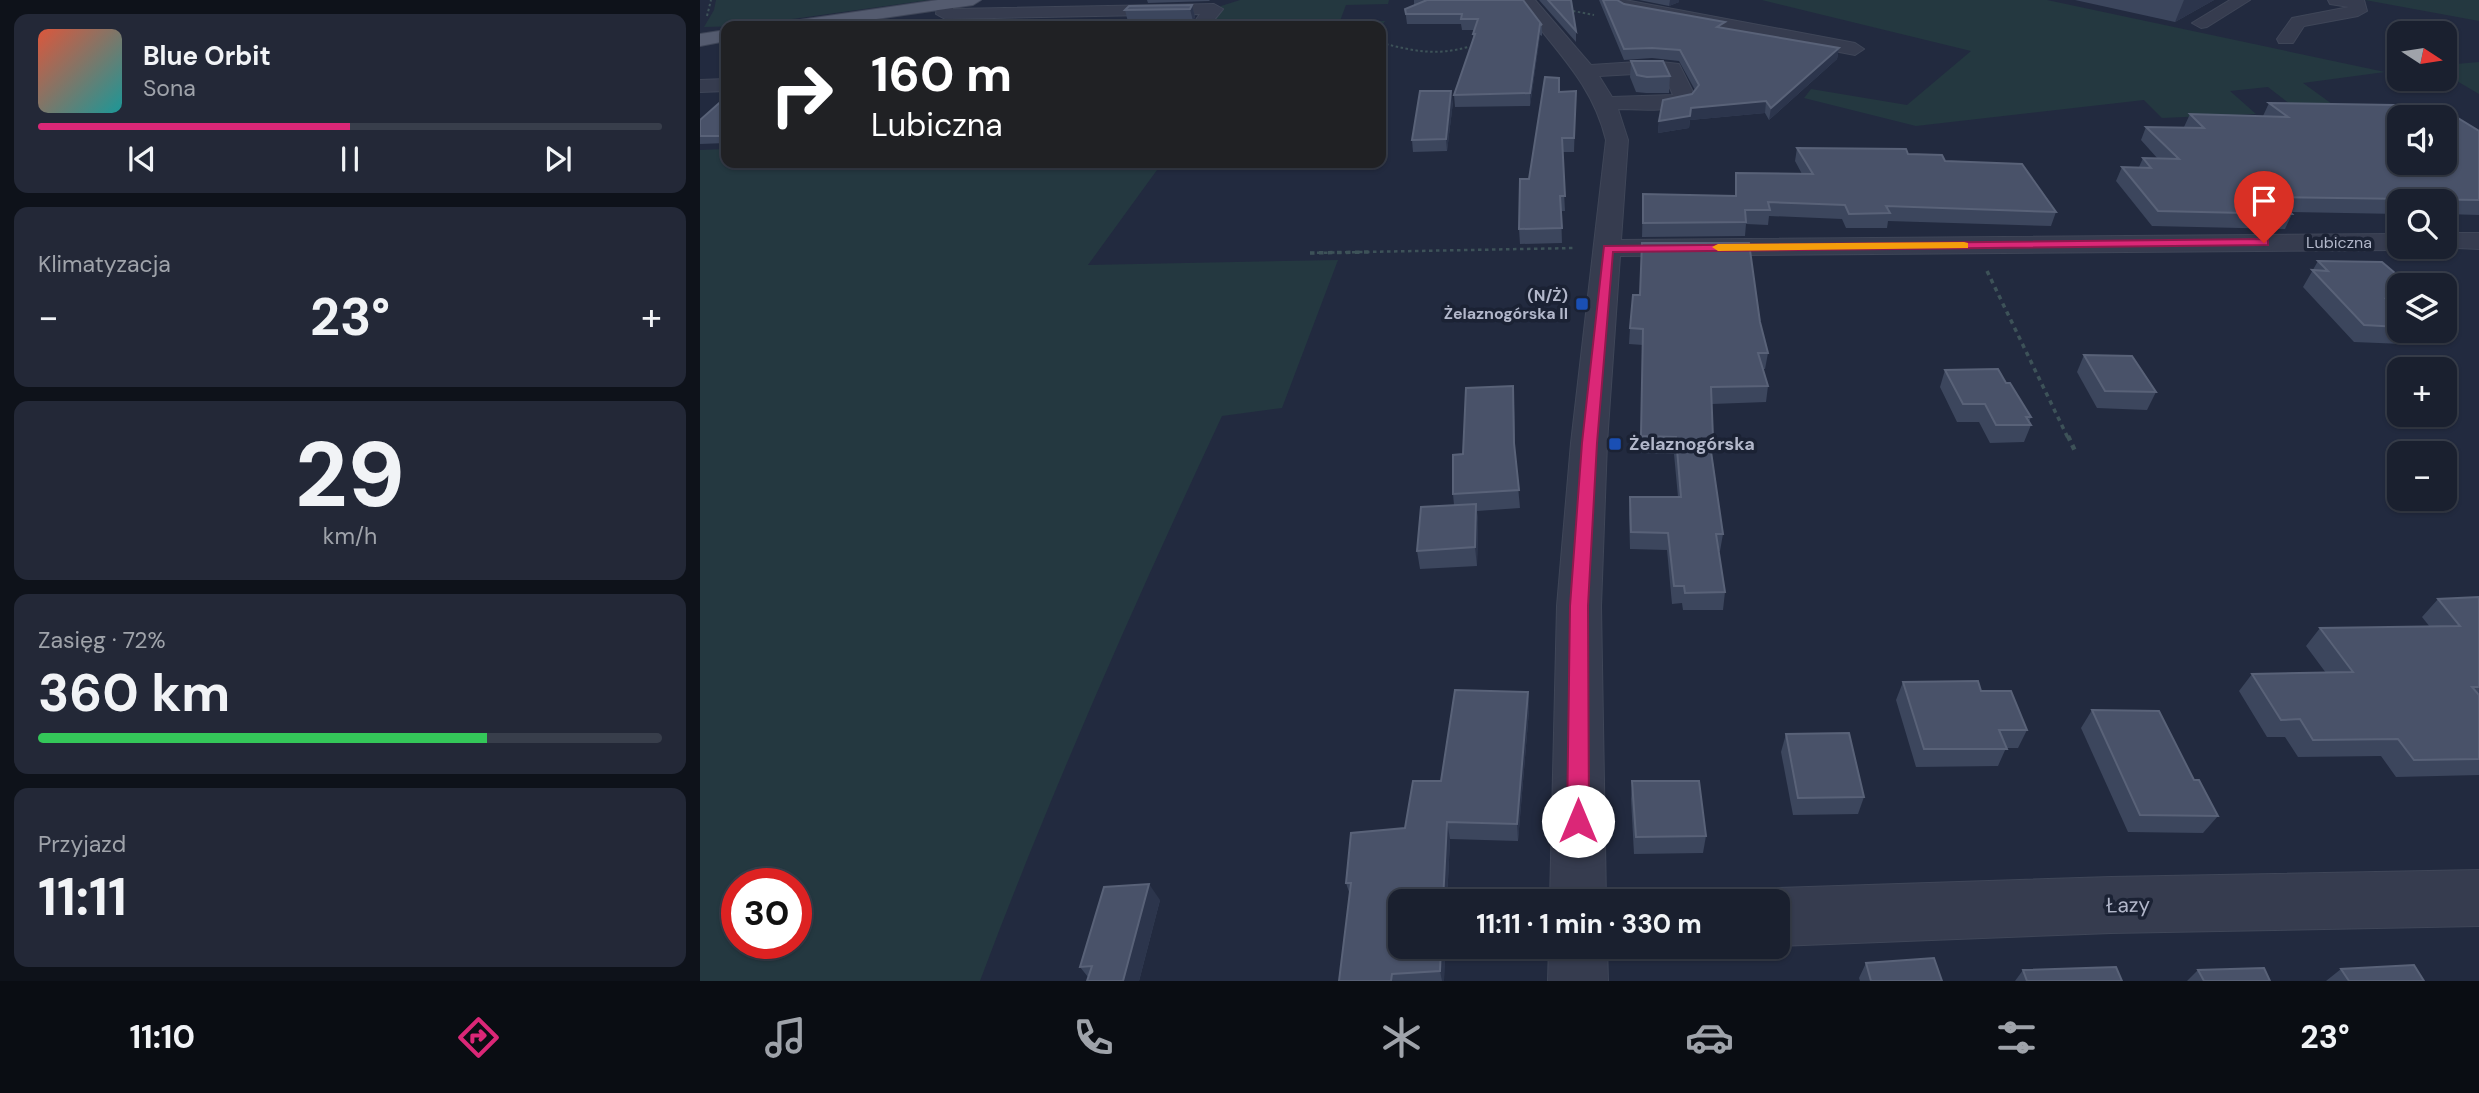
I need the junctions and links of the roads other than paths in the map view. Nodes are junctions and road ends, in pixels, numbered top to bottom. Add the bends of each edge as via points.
1 (973, 0) edge
2 (1526, 0) edge
3 (1611, 0) edge
4 (2242, 0) edge
5 (2336, 0) edge
6 (944, 4) junction
7 (827, 21) edge
8 (1205, 21) dead end
9 (2201, 23) dead end
10 (721, 37) edge
11 (2287, 39) dead end
12 (700, 40) edge
13 (1855, 49) dead end
14 (1584, 71) junction
15 (721, 85) edge
16 (700, 86) edge
17 (1607, 103) junction
18 (2457, 241) edge
19 (2479, 241) edge
20 (2387, 242) edge
21 (1608, 248) junction
22 (1578, 889) edge
23 (2479, 898) edge
24 (1790, 917) edge
25 (1578, 959) edge
26 (1577, 981) edge

1 - 6 main road
2 - 14 street
3 - 13 street via 1633,8
4 - 9 street
5 - 11 street via 2358,4 2358,11 2298,22
6 - 7 main road
6 - 8 street via 945,14 1214,9
10 - 12 main road
14 - 17 street
14 - 17 street via 1672,68 1685,98
15 - 16 street
17 - 21 street via 1618,156
18 - 19 street
20 - 21 street, Lubiczna
21 - 22 street via 1579,606
23 - 24 street, Łazy
25 - 26 street

